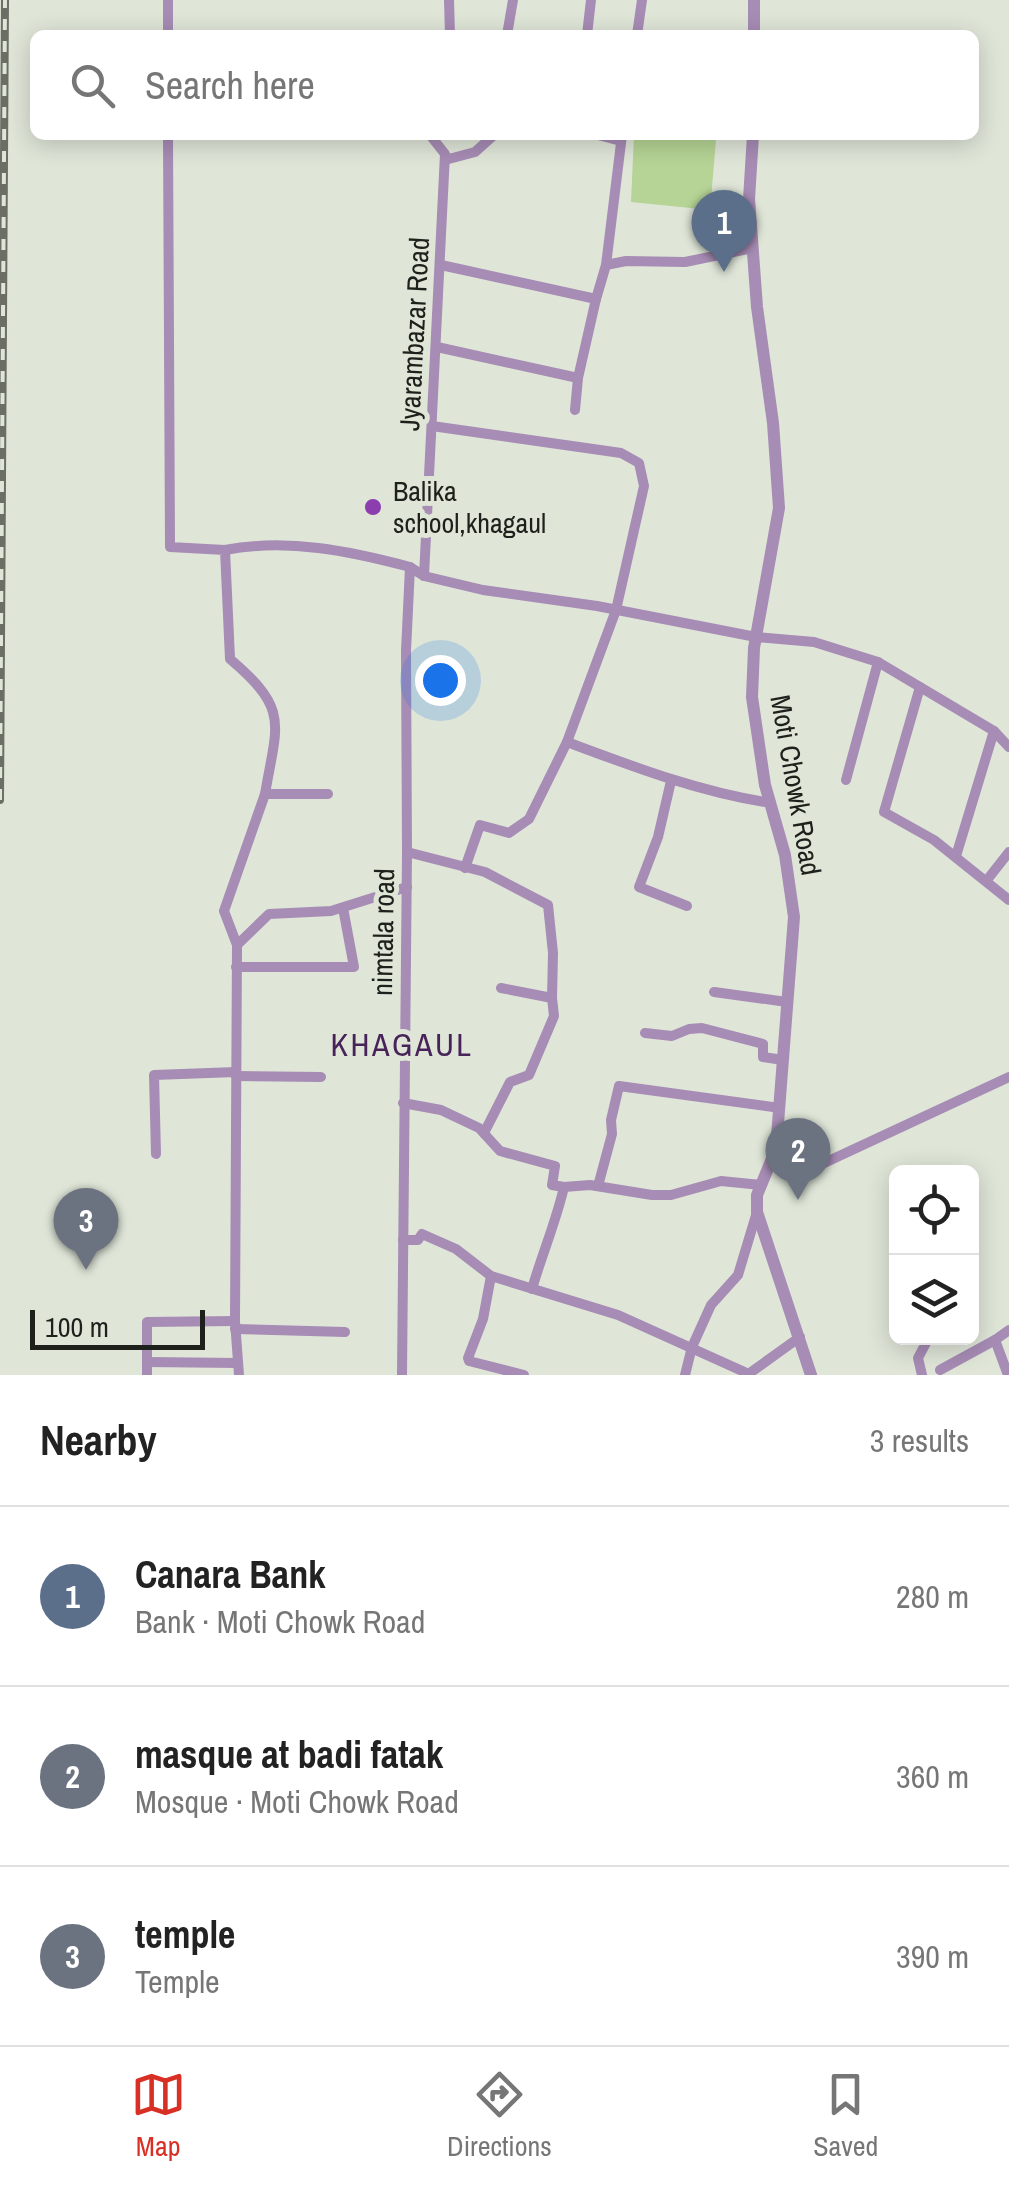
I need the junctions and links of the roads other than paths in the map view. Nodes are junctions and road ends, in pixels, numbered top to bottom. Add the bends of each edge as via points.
1 (168, 0) edge
2 (449, 0) edge
3 (514, 0) edge
4 (591, 0) edge
5 (642, 0) edge
6 (754, 0) edge
7 (168, 30) edge
8 (450, 30) edge
9 (508, 30) edge
10 (588, 30) edge
11 (638, 30) edge
12 (754, 30) edge
13 (168, 140) edge
14 (488, 140) edge
15 (622, 140) edge
16 (753, 140) edge
17 (443, 149) edge
18 (752, 248) junction
19 (440, 265) junction
20 (606, 265) junction
21 (596, 299) junction
22 (437, 347) junction
23 (578, 378) junction
24 (574, 410) dead end
25 (432, 426) junction
26 (226, 550) junction
27 (410, 567) junction
28 (424, 576) junction
29 (616, 610) junction
30 (756, 637) junction
31 (878, 662) junction
32 (920, 687) junction
33 (994, 731) junction
34 (567, 742) junction
35 (1009, 747) edge
36 (671, 780) junction
37 (846, 780) dead end
38 (265, 794) junction
39 (328, 794) dead end
40 (770, 803) junction
41 (408, 852) junction
42 (1009, 852) edge
43 (956, 856) junction
44 (465, 868) junction
45 (987, 880) junction
46 (407, 887) junction
47 (1009, 900) edge
48 (687, 906) dead end
49 (343, 908) junction
50 (236, 945) junction
51 (236, 967) junction
52 (501, 988) dead end
53 (714, 992) dead end
54 (552, 998) junction
55 (787, 1002) junction
56 (645, 1033) dead end
57 (784, 1060) junction
58 (236, 1074) junction
59 (321, 1076) dead end
60 (1009, 1078) edge
61 (403, 1103) junction
62 (780, 1108) junction
63 (484, 1133) junction
64 (156, 1154) dead end
65 (770, 1164) junction
66 (761, 1185) junction
67 (598, 1186) junction
68 (564, 1187) junction
69 (756, 1212) junction
70 (403, 1240) junction
71 (491, 1276) junction
72 (532, 1289) junction
73 (235, 1325) junction
74 (1009, 1330) edge
75 (345, 1332) dead end
76 (800, 1337) junction
77 (994, 1340) junction
78 (925, 1345) edge
79 (692, 1347) junction
80 (147, 1369) edge
81 (238, 1369) edge
82 (940, 1370) dead end
83 (748, 1374) edge
84 (402, 1375) edge
85 (524, 1375) edge
86 (685, 1375) edge
87 (811, 1375) edge
88 (922, 1375) edge
89 (1008, 1375) edge

1 - 7 street
2 - 8 street
3 - 9 street
4 - 10 street
5 - 11 street
6 - 12 street
13 - 26 street via 170,547
14 - 17 street via 475,152
15 - 20 street
16 - 18 street, Moti Chowk Road
17 - 19 street, Jyarambazar Road
18 - 20 street via 684,262
18 - 30 street, Moti Chowk Road via 778,508
19 - 21 street
19 - 22 street, Jyarambazar Road
20 - 21 street
21 - 23 street
22 - 23 street
22 - 25 street, Jyarambazar Road
23 - 24 street
25 - 28 street, Jyarambazar Road
25 - 29 street via 620,454 639,463 644,486
26 - 27 street via 313,547
26 - 38 street via 230,659 258,682 278,718
27 - 28 street
27 - 41 street, nimtala road
28 - 29 street
29 - 30 street
29 - 34 street
30 - 31 street via 814,642
30 - 40 street, Moti Chowk Road via 752,697
31 - 32 street
31 - 37 street
32 - 33 street
32 - 43 street via 884,812
33 - 35 street
33 - 43 street
34 - 36 street
34 - 44 street via 529,819 509,833 480,825
36 - 40 street
36 - 48 street via 640,887
38 - 39 street
38 - 50 street via 224,911
40 - 55 street, Moti Chowk Road via 794,917
41 - 44 street
41 - 46 street, nimtala road
42 - 45 street
43 - 45 street
44 - 54 street via 550,907
45 - 47 street
46 - 49 street
46 - 61 street, nimtala road
49 - 50 street via 269,914
49 - 51 street via 354,967
50 - 51 street
51 - 58 street
52 - 54 street
53 - 55 street
54 - 63 street via 554,1016 530,1075 510,1082
55 - 57 street, Moti Chowk Road
56 - 57 street via 672,1036 702,1028 763,1044 763,1057
57 - 62 street, Moti Chowk Road
58 - 59 street
58 - 64 street via 154,1075
58 - 73 street
60 - 65 street via 822,1164
61 - 63 street via 440,1110
61 - 70 street, nimtala road
62 - 65 street, Moti Chowk Road
62 - 67 street via 618,1086
63 - 68 street via 500,1152 555,1166 552,1184
65 - 66 street, Moti Chowk Road
66 - 67 street via 721,1181 670,1195
66 - 69 street, Moti Chowk Road
67 - 68 street
68 - 72 street
69 - 76 street, Moti Chowk Road
69 - 79 street via 738,1275 712,1305
70 - 71 street via 422,1234
70 - 84 street, nimtala road
71 - 72 street
71 - 85 street via 468,1358
72 - 79 street
73 - 75 street
73 - 80 street via 147,1322
73 - 81 street
74 - 77 street
76 - 83 street
76 - 87 street, Moti Chowk Road
77 - 82 street
77 - 89 street
78 - 88 street via 918,1358
79 - 83 street
79 - 86 street
80 - 81 street

